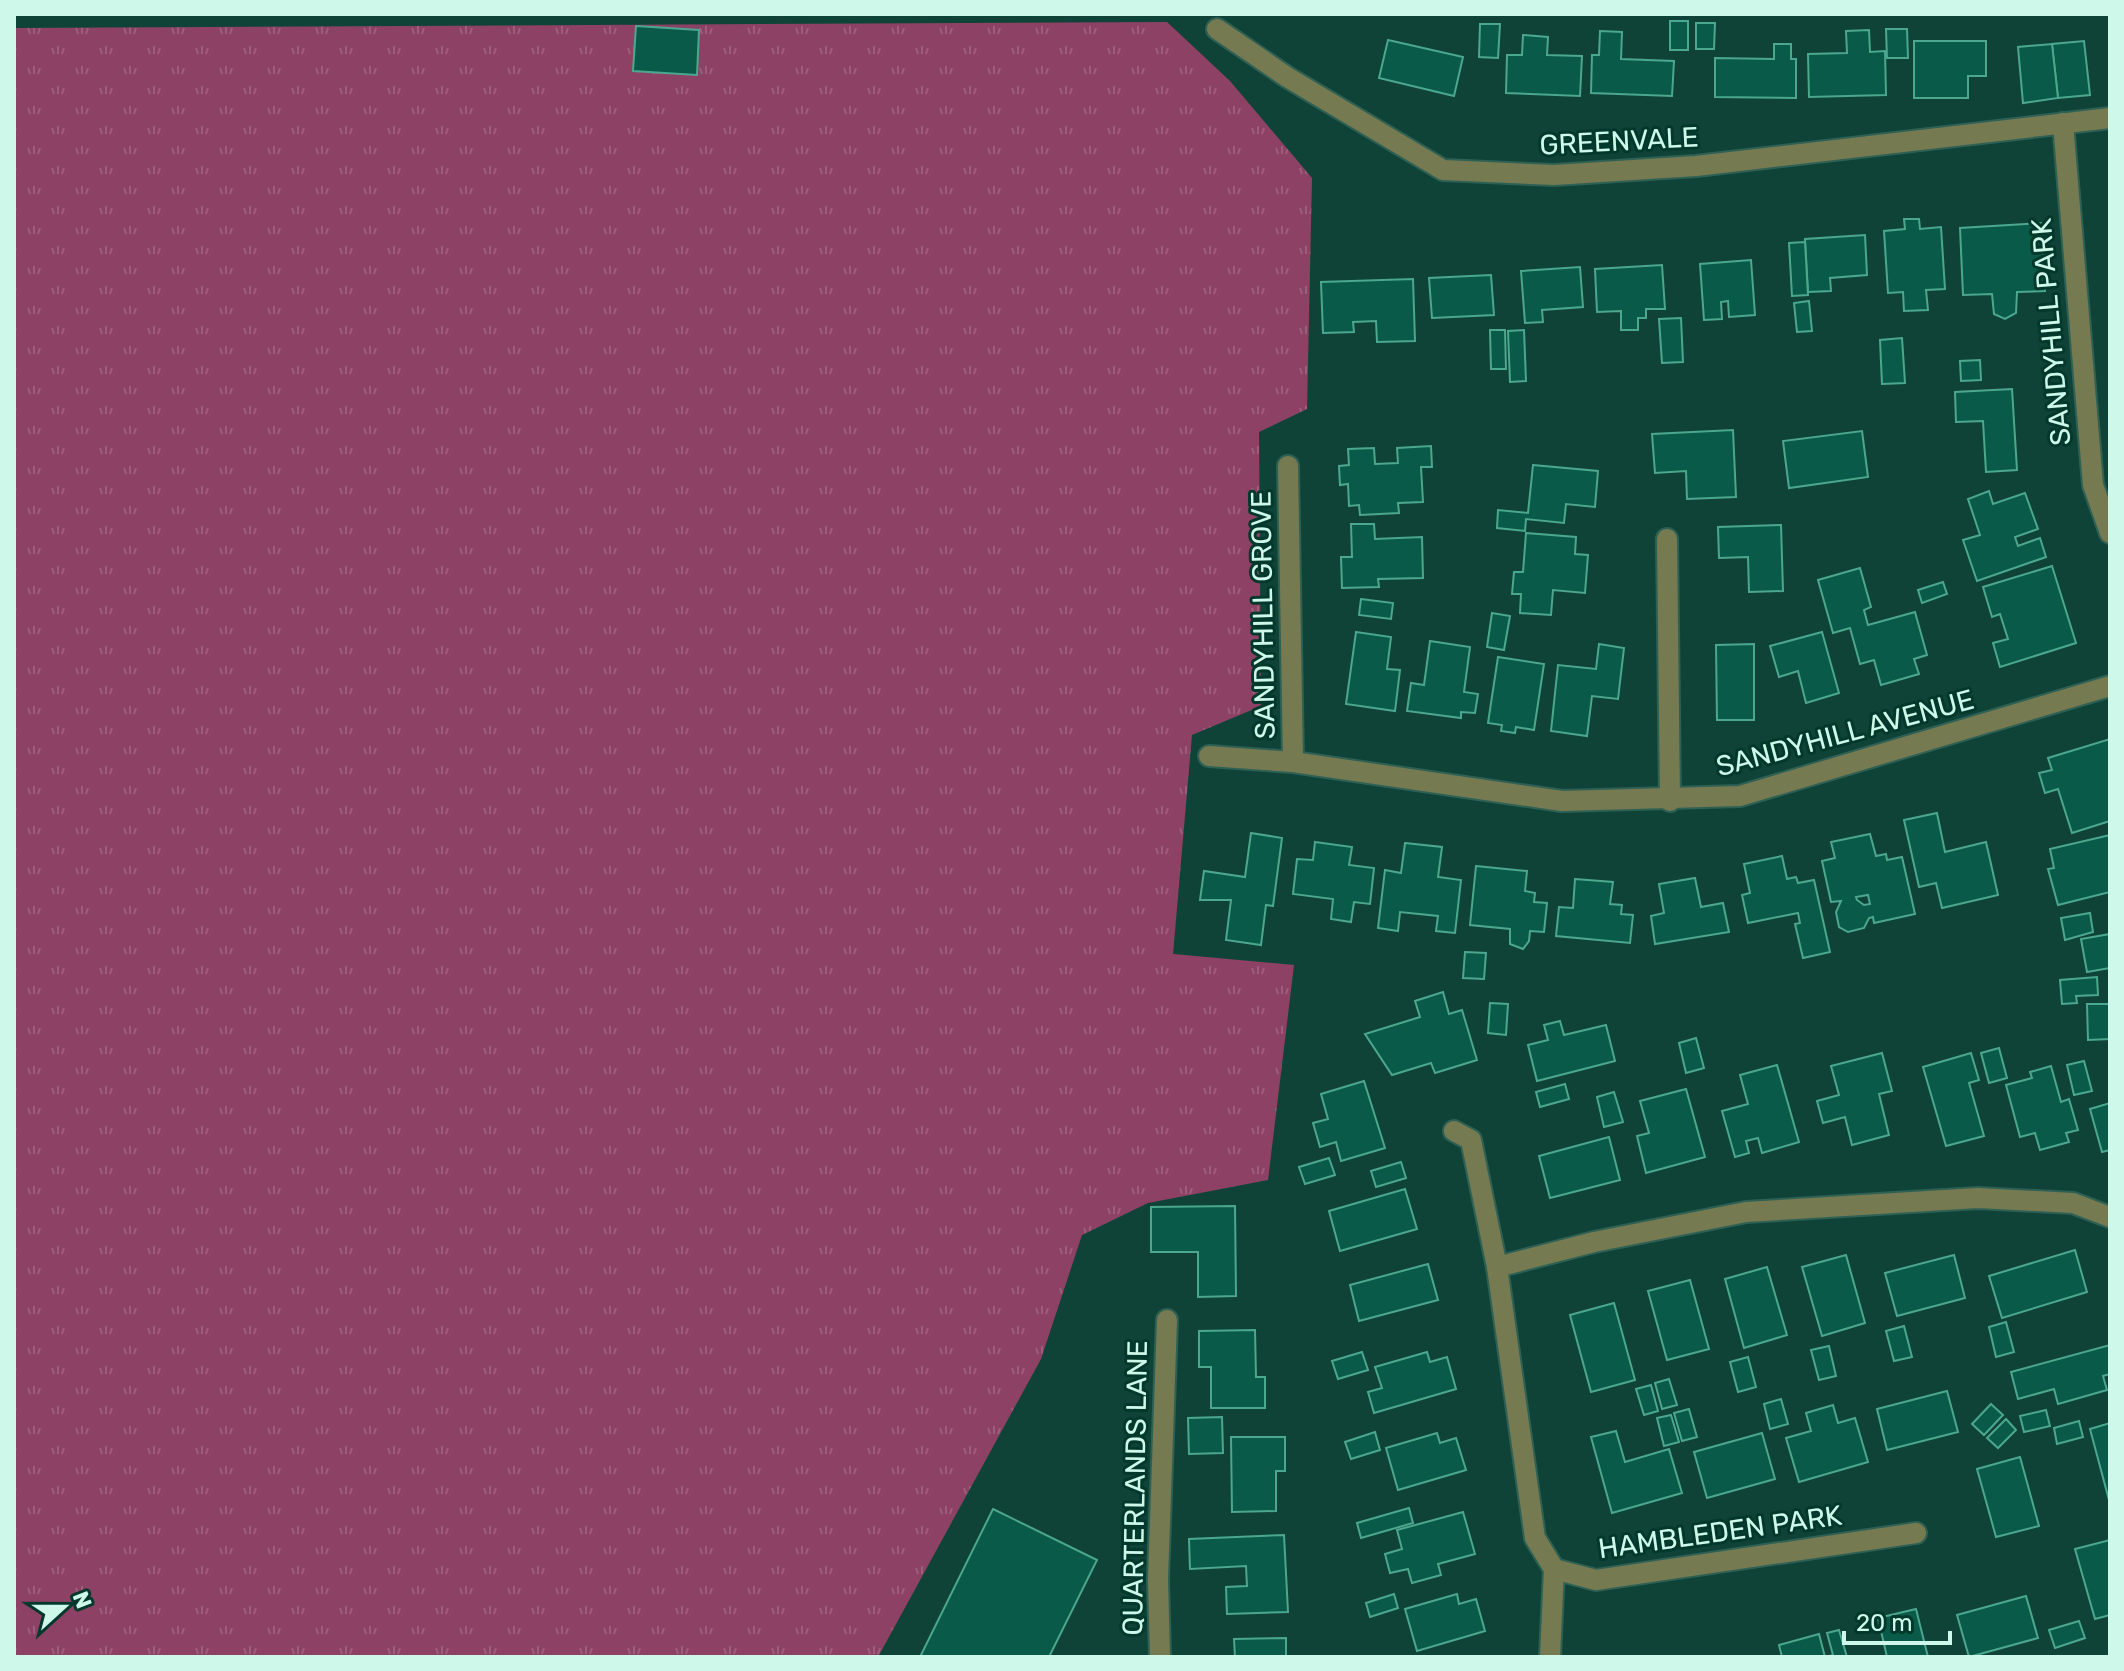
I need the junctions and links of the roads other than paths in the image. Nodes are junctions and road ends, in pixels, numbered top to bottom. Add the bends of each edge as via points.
1 (1217, 29) dead end
2 (2110, 118) edge
3 (2063, 123) junction
4 (1288, 466) dead end
5 (2110, 533) edge
6 (1667, 539) dead end
7 (2110, 686) edge
8 (1209, 756) dead end
9 (1293, 762) junction
10 (1670, 801) junction
11 (1454, 1131) dead end
12 (2110, 1217) edge
13 (1497, 1267) junction
14 (1167, 1320) dead end
15 (1916, 1533) dead end
16 (1554, 1569) junction
17 (1160, 1657) edge
18 (1550, 1657) edge

1 - 3 street, GREENVALE via 1443,170 1554,175 1696,166
2 - 3 street, GREENVALE
3 - 5 street, SANDYHILL PARK via 2093,485
4 - 9 street, SANDYHILL GROVE
6 - 10 street
7 - 10 street, SANDYHILL AVENUE via 1740,796
8 - 9 street, SANDYHILL AVENUE
9 - 10 street, SANDYHILL AVENUE via 1513,797
11 - 13 street via 1471,1140
12 - 13 street via 2073,1203 1978,1198 1746,1212
13 - 16 street via 1535,1538
14 - 17 street, QUARTERLANDS LANE
15 - 16 street, HAMBLEDEN PARK via 1596,1580
16 - 18 street

